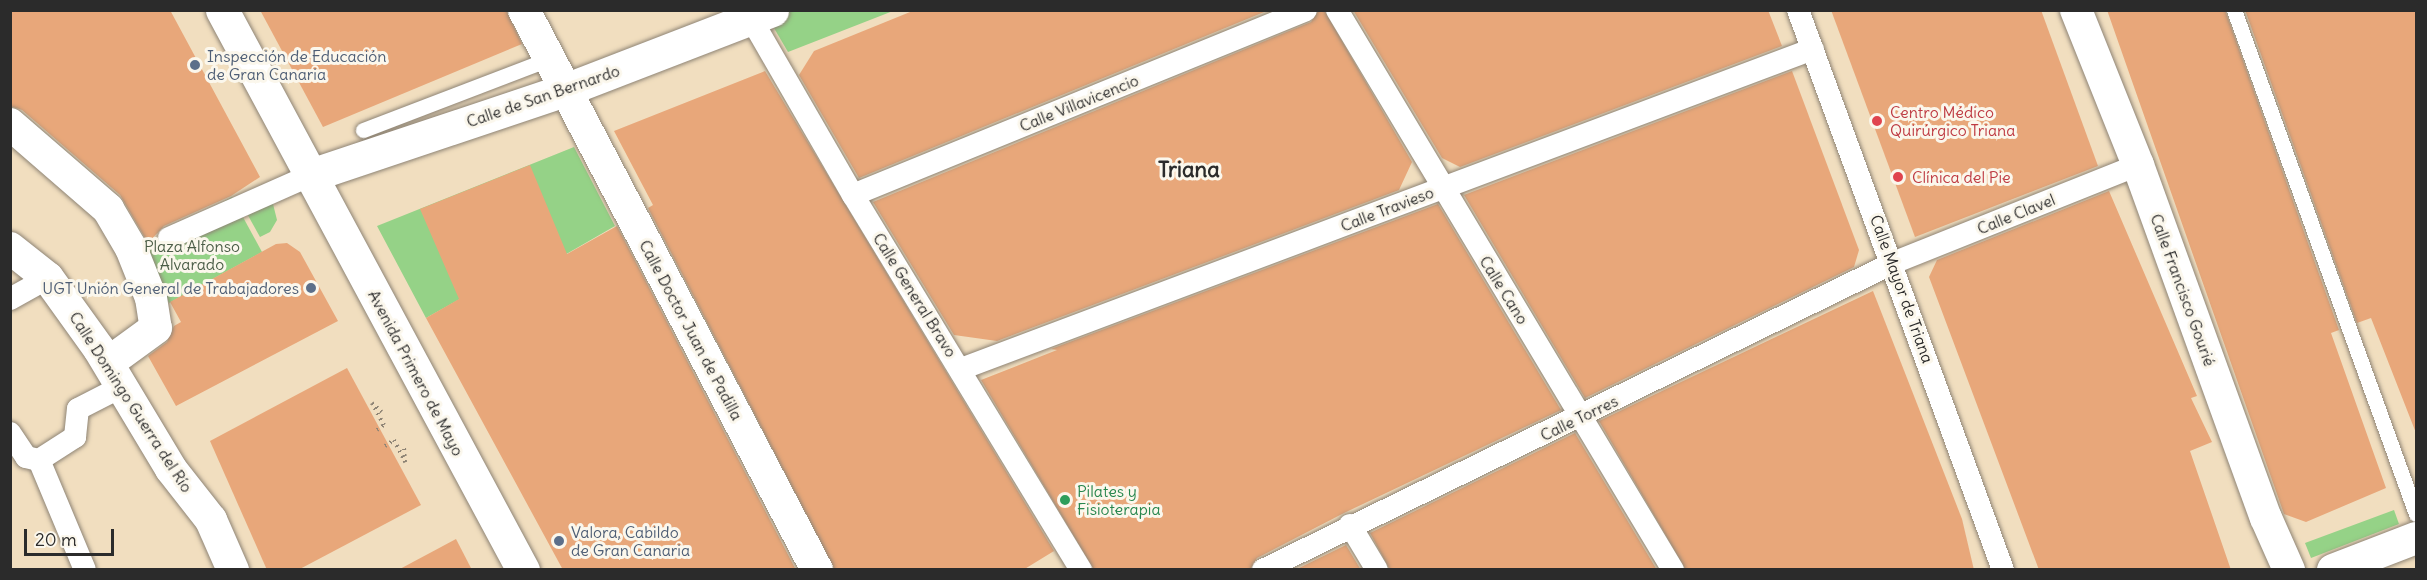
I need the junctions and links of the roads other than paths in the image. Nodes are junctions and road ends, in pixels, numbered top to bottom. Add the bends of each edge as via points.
1 (206, 10) edge
2 (222, 10) edge
3 (524, 10) edge
4 (1306, 10) edge
5 (1337, 10) edge
6 (1798, 10) edge
7 (2076, 10) edge
8 (2234, 10) edge
9 (756, 13) edge
10 (1813, 49) junction
11 (549, 59) junction
12 (565, 90) junction
13 (10, 124) edge
14 (363, 130) dead end
15 (2138, 165) junction
16 (311, 175) junction
17 (1442, 188) junction
18 (853, 195) junction
19 (169, 238) dead end
20 (10, 248) edge
21 (1893, 263) junction
22 (48, 278) junction
23 (10, 299) edge
24 (961, 369) junction
25 (116, 374) junction
26 (1582, 417) junction
27 (10, 433) edge
28 (39, 460) junction
29 (2413, 497) edge
30 (2416, 514) edge
31 (1350, 525) junction
32 (2416, 538) edge
33 (85, 570) edge
34 (233, 570) edge
35 (523, 570) edge
36 (817, 570) edge
37 (1081, 570) edge
38 (1263, 570) edge
39 (1377, 570) edge
40 (1673, 570) edge
41 (2003, 570) edge
42 (2289, 570) edge
43 (2333, 570) edge

1 - 16 street, Avenida Primero de Mayo via 281,150
2 - 16 street, Avenida Primero de Mayo
3 - 11 street, Calle Doctor Juan de Padilla
4 - 18 street, Calle Villavicencio
5 - 17 street, Calle Cano
6 - 10 street, Calle Mayor de Triana
7 - 15 street, Calle Francisco Gourié
8 - 29 lane
9 - 12 street, Calle de San Bernardo
9 - 18 street, Calle General Bravo
10 - 17 street, Calle Travieso
10 - 21 street, Calle Mayor de Triana
11 - 12 street, Calle Doctor Juan de Padilla
11 - 14 lane
12 - 16 street, Calle de San Bernardo
12 - 36 street, Calle Doctor Juan de Padilla
13 - 25 street via 108,209 131,248 152,298 156,328
15 - 21 street, Calle Clavel
15 - 42 street, Calle Francisco Gourié via 2266,518
16 - 19 street
16 - 35 street, Avenida Primero de Mayo
17 - 24 street, Calle Travieso
17 - 26 street, Calle Cano
18 - 24 street, Calle General Bravo
20 - 22 street, Calle Domingo Guerra del Río
21 - 26 street, Calle Torres
21 - 41 street, Calle Mayor de Triana
22 - 23 street
22 - 25 street, Calle Domingo Guerra del Río
24 - 37 street, Calle General Bravo
25 - 28 street via 78,409 75,437
25 - 34 street, Calle Domingo Guerra del Río via 171,469 211,520
26 - 31 street, Calle Torres
26 - 40 street, Calle Cano
27 - 28 street via 26,457
28 - 33 street
29 - 30 lane
31 - 38 street, Calle Torres
31 - 39 street
32 - 43 street

